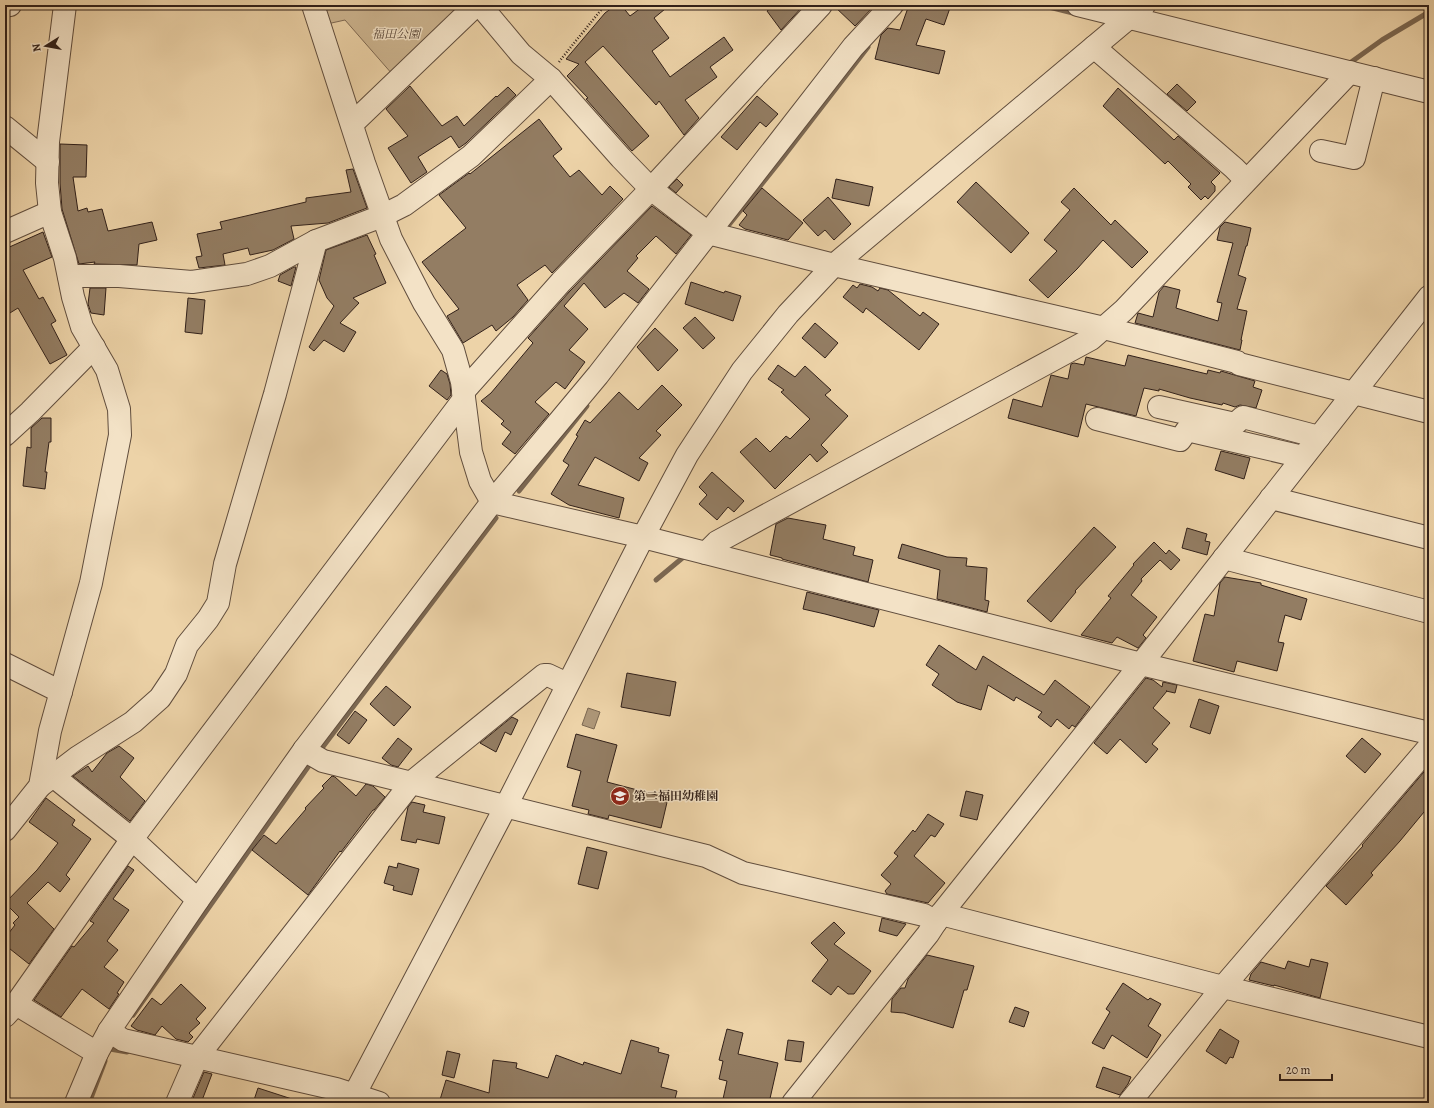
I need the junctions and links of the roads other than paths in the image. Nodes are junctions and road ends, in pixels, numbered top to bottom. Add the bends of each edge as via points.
1 (10, 5) edge
2 (313, 5) edge
3 (476, 5) edge
4 (480, 5) edge
5 (821, 5) edge
6 (892, 5) edge
7 (1078, 5) edge
8 (5, 6) edge
9 (61, 6) edge
10 (1137, 11) edge
11 (1094, 47) junction
12 (1344, 73) junction
13 (551, 79) junction
14 (1373, 83) junction
15 (1429, 92) edge
16 (352, 124) junction
17 (5, 127) edge
18 (1321, 151) dead end
19 (48, 162) junction
20 (1242, 175) junction
21 (651, 189) junction
22 (50, 212) junction
23 (382, 216) junction
24 (5, 232) edge
25 (716, 236) junction
26 (316, 241) junction
27 (834, 265) junction
28 (69, 276) junction
29 (1429, 297) edge
30 (1098, 326) junction
31 (94, 347) junction
32 (1348, 395) junction
33 (464, 396) junction
34 (1159, 407) dead end
35 (1429, 412) edge
36 (1097, 419) dead end
37 (5, 435) edge
38 (1314, 436) junction
39 (1297, 456) junction
40 (1271, 498) junction
41 (492, 502) junction
42 (643, 536) junction
43 (1429, 538) edge
44 (697, 550) junction
45 (1224, 558) junction
46 (1429, 612) edge
47 (1135, 662) junction
48 (5, 664) edge
49 (567, 684) junction
50 (61, 692) junction
51 (1429, 733) edge
52 (1429, 747) edge
53 (310, 754) junction
54 (46, 781) junction
55 (408, 781) junction
56 (506, 806) junction
57 (5, 830) edge
58 (132, 839) junction
59 (198, 900) junction
60 (933, 918) junction
61 (1223, 987) junction
62 (10, 1010) edge
63 (116, 1035) junction
64 (1429, 1037) edge
65 (97, 1053) junction
66 (193, 1056) junction
67 (352, 1099) edge
68 (76, 1103) edge
69 (177, 1103) edge
70 (379, 1103) edge
71 (793, 1103) edge
72 (1129, 1103) edge

1 - 8 street
2 - 16 street
3 - 16 street
4 - 13 street via 521,54
5 - 21 street
6 - 25 street via 853,47
7 - 10 street
9 - 19 street
10 - 11 street
10 - 12 street
11 - 20 street
11 - 27 street
12 - 14 street
12 - 20 street
13 - 21 street via 620,158
13 - 23 street via 471,156 404,206
14 - 15 street
14 - 18 street via 1354,158
16 - 23 street
17 - 19 street
19 - 22 street
20 - 30 street via 1124,310
21 - 25 street
21 - 33 street via 561,282
22 - 24 street
22 - 28 street
23 - 26 street
23 - 33 street via 424,303 453,350
25 - 27 street
25 - 41 street
26 - 28 street via 270,266 247,274 218,279 192,282 119,276
26 - 54 street via 275,394 224,564 218,603 187,645 176,674 160,698 133,722
27 - 30 street
27 - 42 street via 788,314 742,371 687,455
28 - 31 street via 82,327
29 - 32 street
30 - 32 street via 1237,362
30 - 44 street via 1091,339 717,542
31 - 37 street
31 - 50 street via 107,370 119,409 120,435 91,583
32 - 35 street
32 - 38 street
33 - 41 street via 471,452 480,481
33 - 58 street
34 - 38 street via 1235,424 1243,417
36 - 39 street via 1180,440 1188,430
38 - 39 street
39 - 40 street
40 - 43 street
40 - 45 street
41 - 42 street
41 - 53 street
42 - 44 street
42 - 49 street
44 - 47 street
45 - 46 street
45 - 47 street
47 - 51 street
47 - 60 street
48 - 50 street
49 - 55 street via 548,675 544,676
49 - 56 street
50 - 54 street via 50,732
52 - 61 street
53 - 55 street
53 - 59 street
54 - 57 street
54 - 58 street
55 - 56 street
55 - 66 street
56 - 60 street via 706,856 743,873
56 - 67 street
58 - 59 street
58 - 62 street
59 - 63 street
60 - 61 street
60 - 71 street via 928,934
61 - 64 street
61 - 72 street
62 - 65 street
63 - 65 street
63 - 66 street
65 - 68 street
66 - 67 street via 336,1089
66 - 69 street
67 - 70 street

